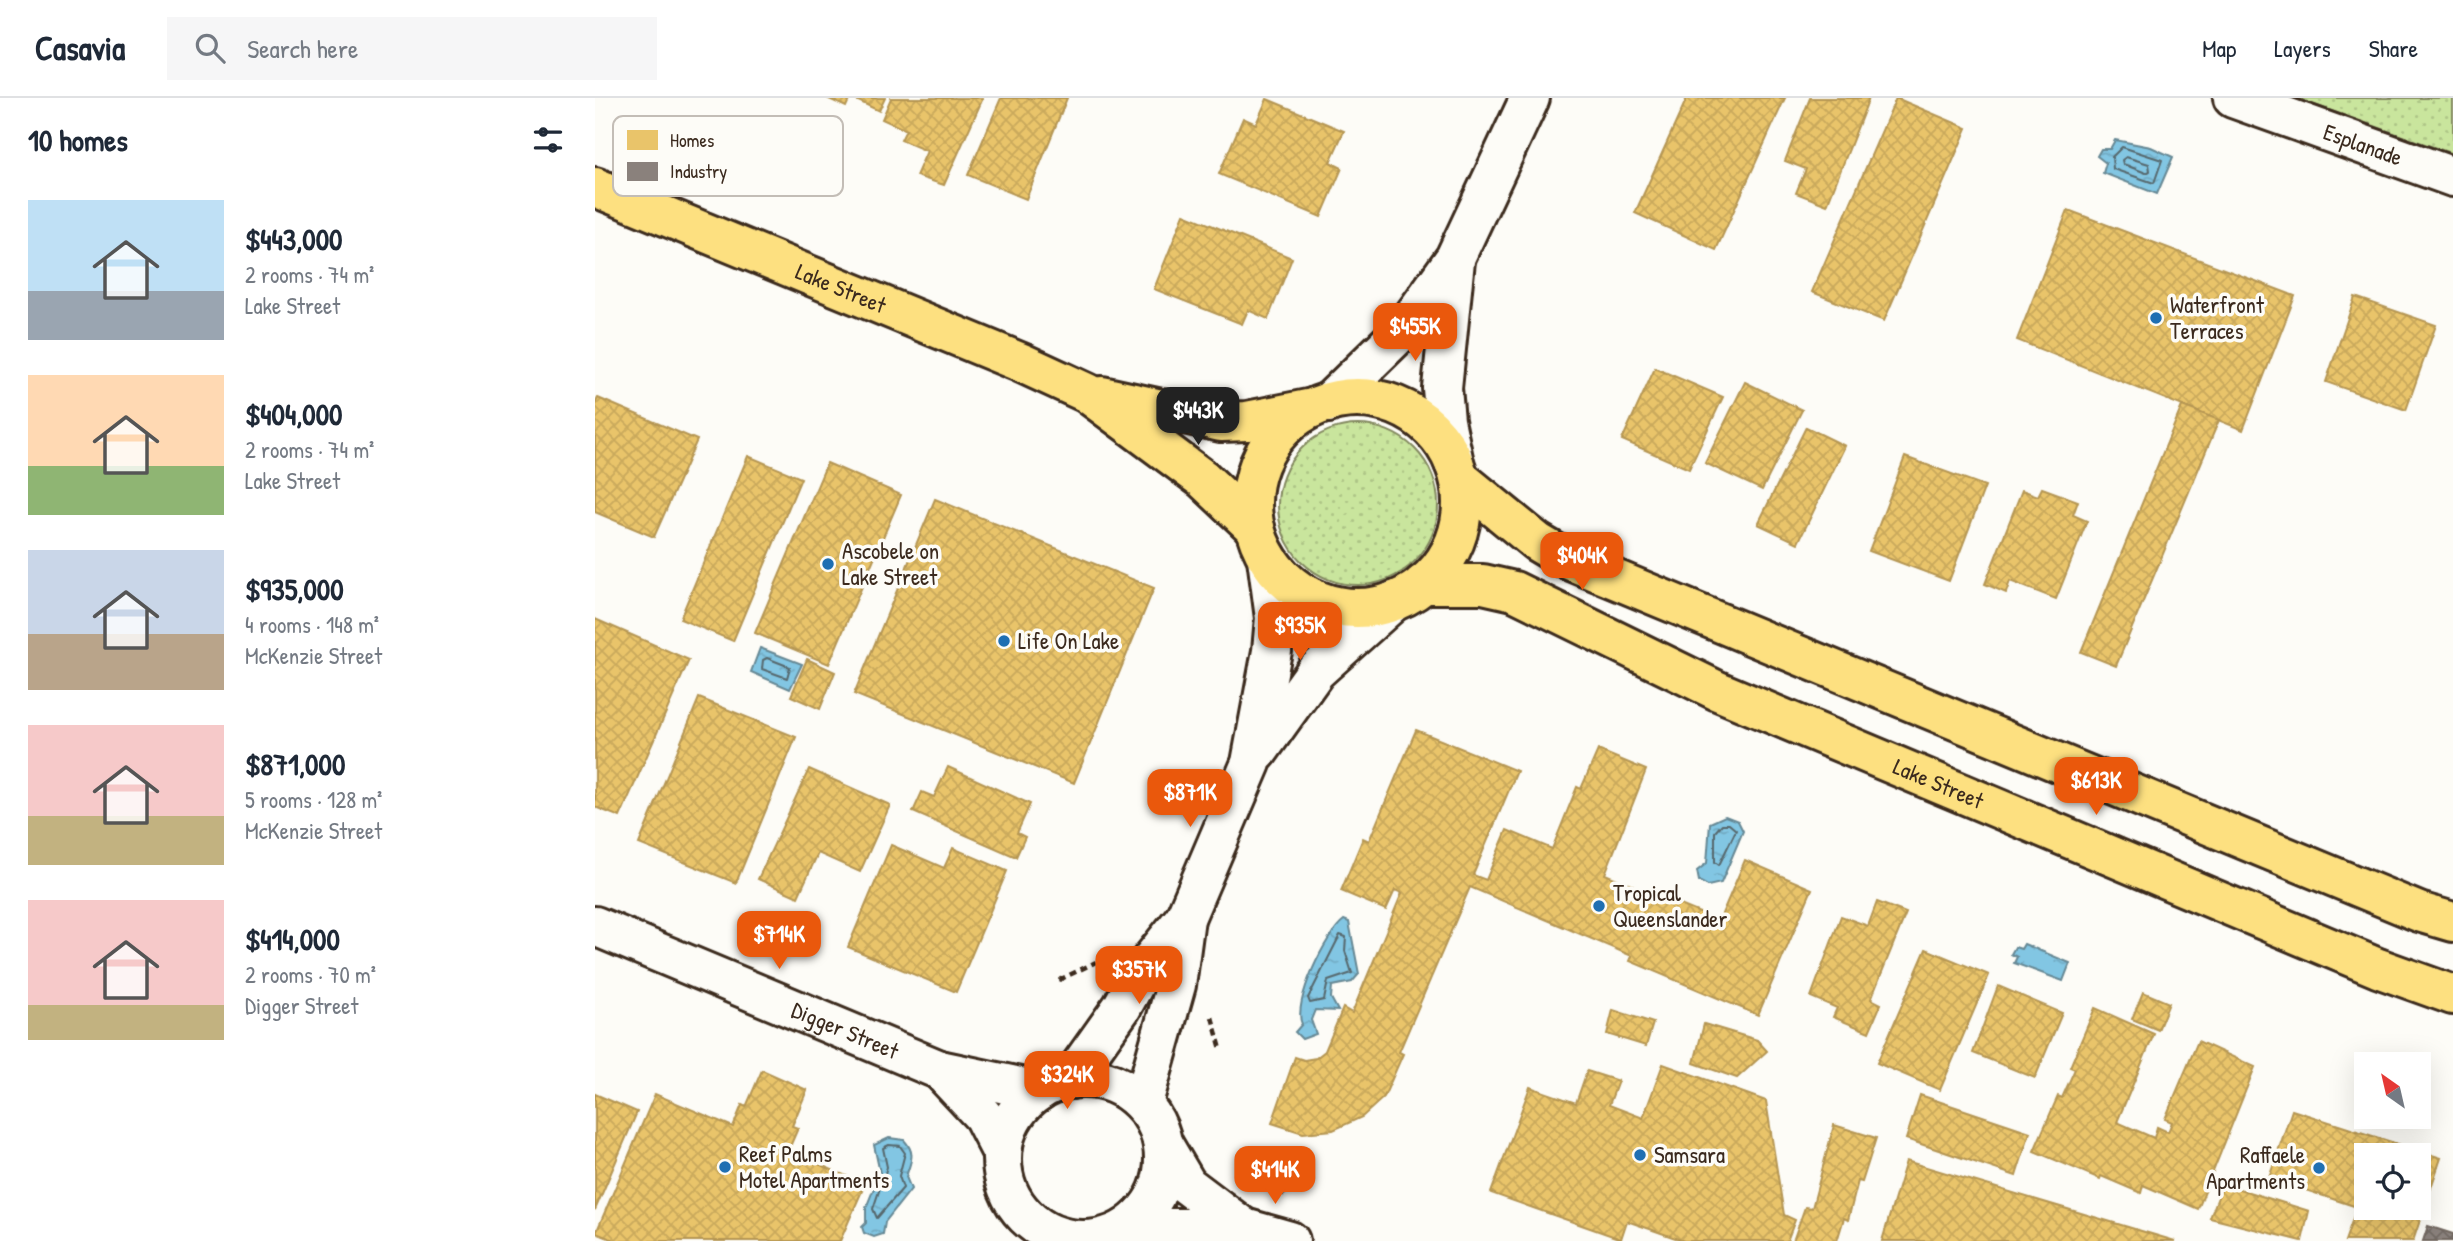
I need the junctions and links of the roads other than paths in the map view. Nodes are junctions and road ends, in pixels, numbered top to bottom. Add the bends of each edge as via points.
1 (1530, 98) edge
2 (2233, 98) edge
3 (2453, 177) edge
4 (595, 187) edge
5 (613, 194) edge
6 (617, 196) edge
7 (1455, 258) junction
8 (1087, 393) junction
9 (1320, 406) junction
10 (1457, 471) junction
11 (1261, 543) junction
12 (1409, 592) junction
13 (1251, 763) junction
14 (1185, 918) junction
15 (2453, 922) edge
16 (595, 926) edge
17 (2453, 995) edge
18 (940, 1070) junction
19 (1055, 1085) junction
20 (1143, 1103) junction
21 (1164, 1146) junction
22 (1002, 1153) junction
23 (1021, 1227) edge
24 (1127, 1228) junction
25 (1244, 1228) junction
26 (1091, 1241) edge
27 (1290, 1241) edge

1 - 7 street
2 - 3 street, Esplanade
4 - 5 main road, Lake Street
6 - 8 main road, Lake Street
7 - 9 street via 1405,328
7 - 10 street via 1442,388
8 - 9 main road, Lake Street via 1221,422
8 - 11 main road, Lake Street via 1185,465
9 - 10 main road via 1370,399 1411,412 1437,435
9 - 11 main road via 1283,430 1262,459 1252,493
10 - 12 main road via 1462,495 1459,529 1445,559
10 - 15 main road via 1537,542 1564,558 2419,912
11 - 12 main road via 1292,585 1323,603 1359,608
11 - 13 street via 1274,629
12 - 13 street via 1316,671
12 - 17 main road, Lake Street via 1483,584 1514,592 1718,691 2378,968
13 - 14 street
14 - 19 street via 1140,974 1122,1007
14 - 20 street via 1176,985
16 - 18 street, Digger Street
18 - 19 street, Digger Street
18 - 22 street, Digger Street via 983,1116
19 - 20 street via 1097,1079 1122,1087
19 - 22 street via 1020,1107 1008,1128
20 - 21 street via 1157,1123
21 - 24 street via 1158,1192
21 - 25 street via 1187,1185
22 - 23 street via 1003,1175
23 - 26 street
24 - 25 street
24 - 26 street
25 - 27 street

